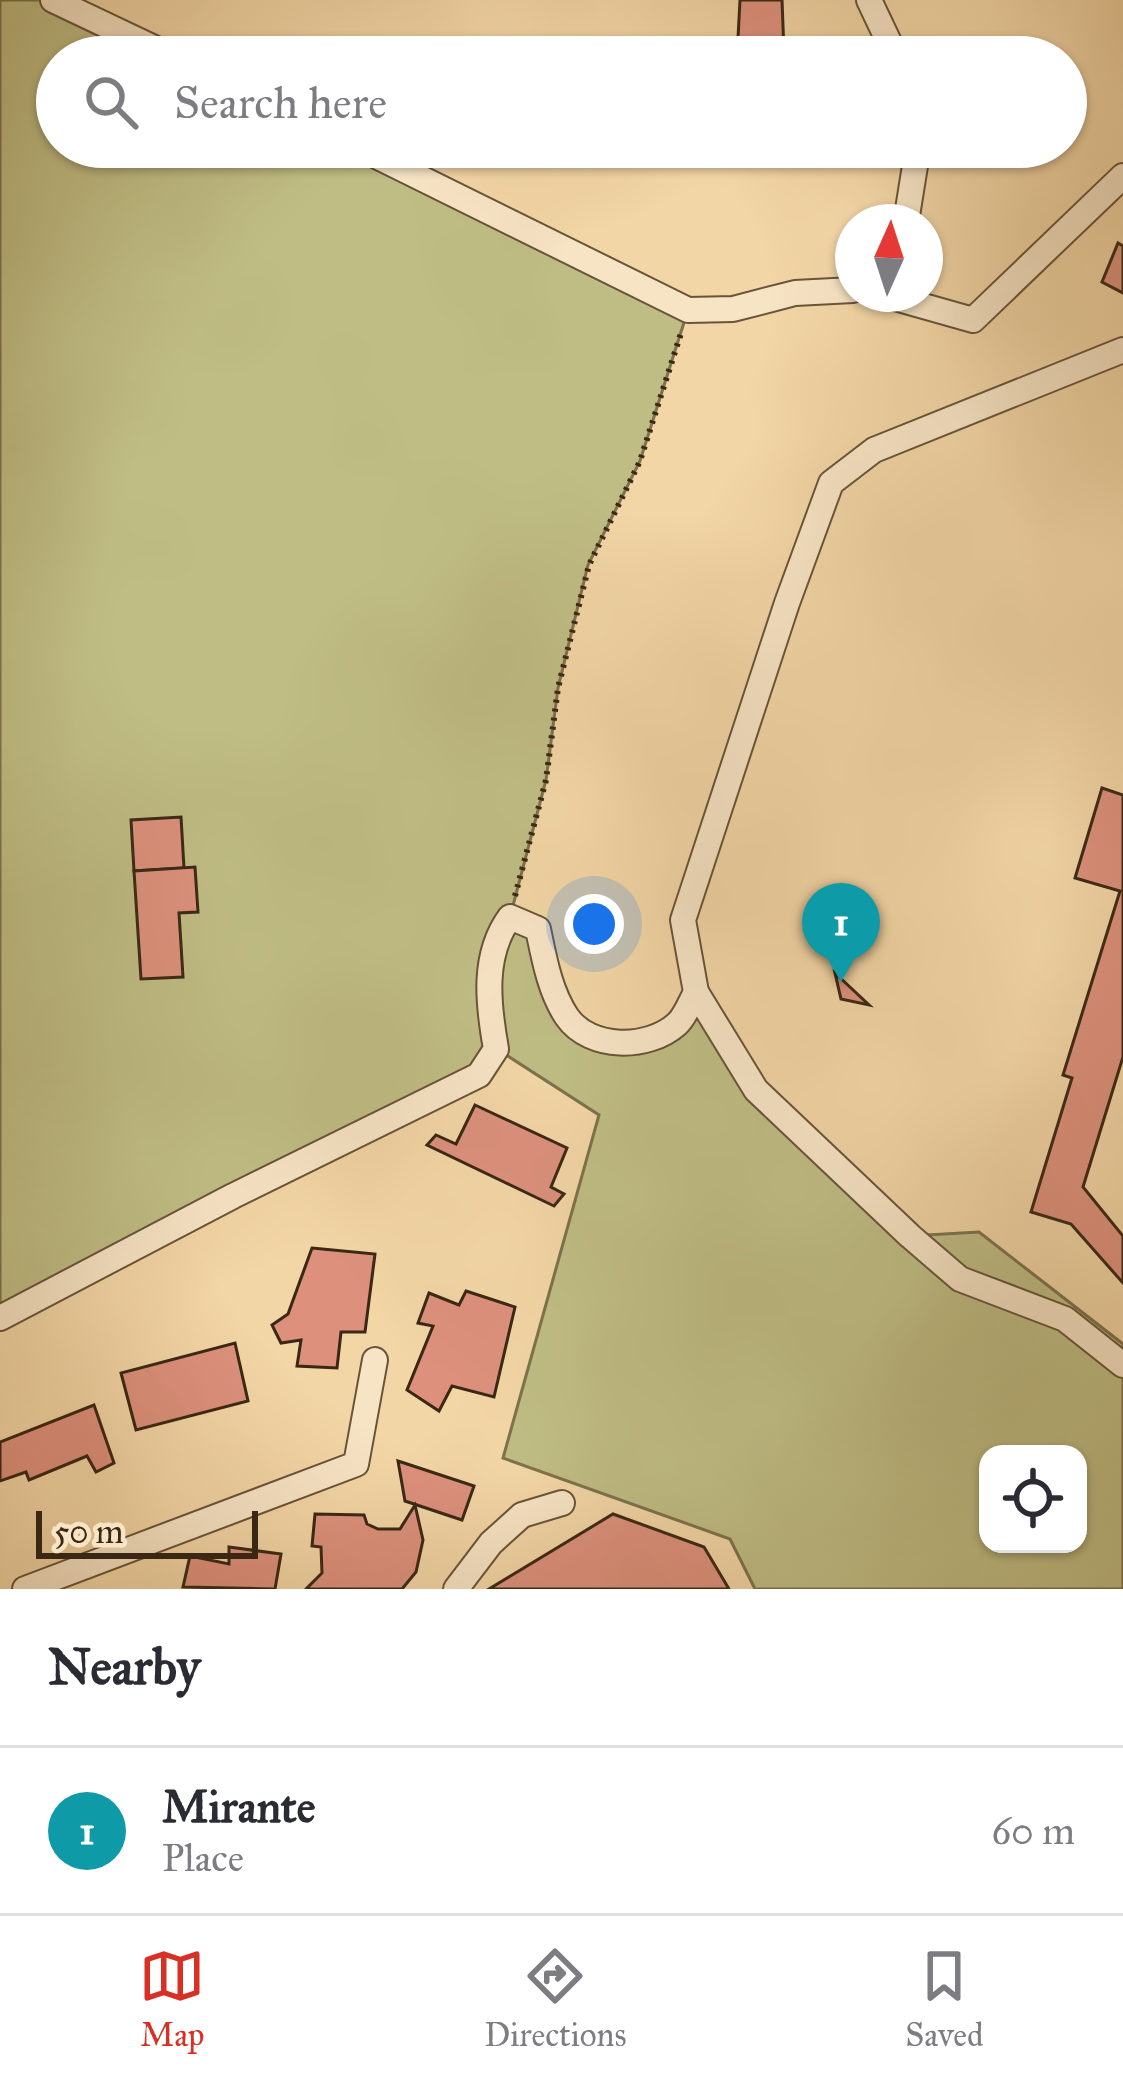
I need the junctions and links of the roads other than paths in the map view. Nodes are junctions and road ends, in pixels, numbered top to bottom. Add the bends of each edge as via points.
1 (52, 0) edge
2 (868, 0) edge
3 (128, 36) edge
4 (886, 36) edge
5 (401, 168) edge
6 (915, 168) edge
7 (1123, 176) edge
8 (909, 204) edge
9 (835, 291) edge
10 (943, 311) edge
11 (1123, 350) edge
12 (696, 992) junction
13 (0, 1318) edge
14 (375, 1360) dead end
15 (1123, 1365) edge
16 (562, 1503) dead end
17 (25, 1589) edge
18 (456, 1589) edge

1 - 3 street
2 - 4 street
5 - 9 street via 688,310
6 - 8 street
7 - 10 street via 973,320
11 - 12 street via 874,450 831,483 683,920
12 - 13 street via 676,1024 636,1042 592,1039 568,1019 538,929 510,917 494,939 488,1006 496,1048 479,1076
12 - 15 street via 756,1090 910,1236 960,1279 1065,1319
14 - 17 street via 356,1465
16 - 18 street via 522,1515

